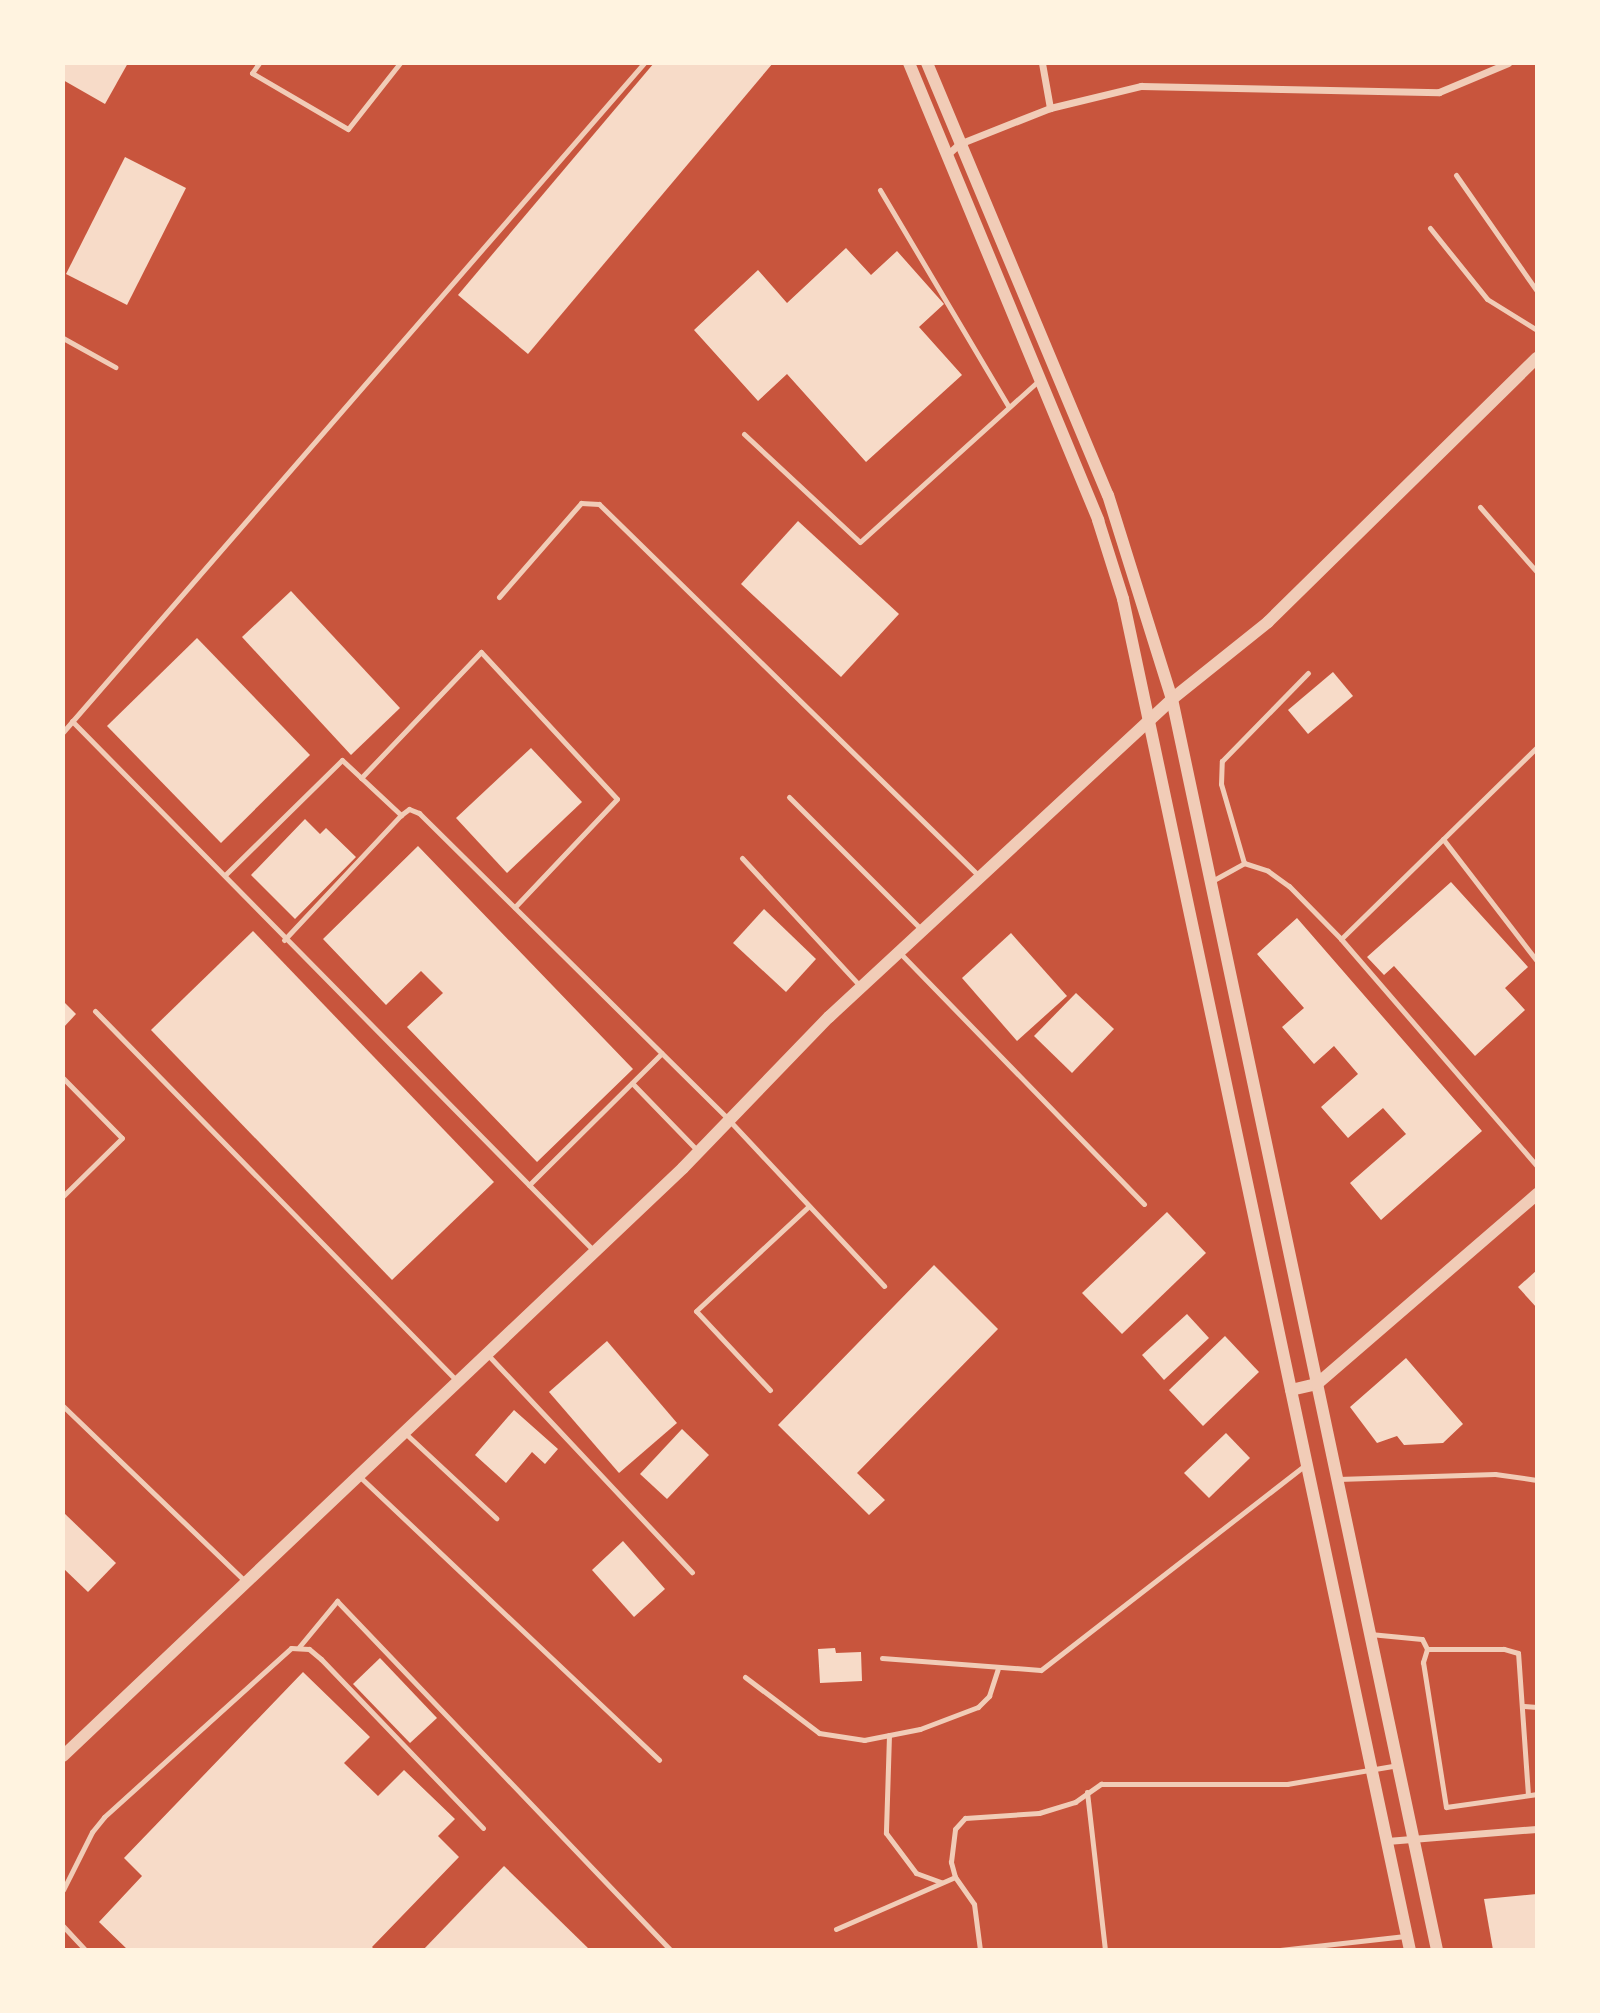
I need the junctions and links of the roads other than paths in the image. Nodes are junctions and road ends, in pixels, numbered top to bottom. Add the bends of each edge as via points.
1 (259, 63) edge
2 (400, 63) edge
3 (644, 63) edge
4 (909, 63) edge
5 (927, 63) edge
6 (1042, 63) edge
7 (1508, 63) edge
8 (1050, 108) junction
9 (960, 145) junction
10 (947, 155) junction
11 (1456, 175) dead end
12 (880, 190) dead end
13 (1430, 228) dead end
14 (1537, 291) edge
15 (1537, 330) edge
16 (63, 338) edge
17 (1537, 358) edge
18 (115, 367) dead end
19 (1037, 382) junction
20 (1009, 407) junction
21 (744, 434) dead end
22 (1480, 507) dead end
23 (1537, 572) edge
24 (499, 597) dead end
25 (1308, 673) dead end
26 (1172, 699) junction
27 (1149, 721) junction
28 (72, 722) junction
29 (63, 732) edge
30 (1537, 747) edge
31 (361, 778) junction
32 (789, 797) dead end
33 (401, 815) junction
34 (1443, 839) junction
35 (742, 858) dead end
36 (1244, 863) junction
37 (225, 876) junction
38 (979, 876) junction
39 (1211, 882) junction
40 (515, 907) junction
41 (922, 930) junction
42 (1341, 939) junction
43 (284, 940) junction
44 (899, 952) junction
45 (1537, 961) edge
46 (861, 987) junction
47 (95, 1011) dead end
48 (662, 1053) junction
49 (63, 1078) edge
50 (632, 1083) junction
51 (727, 1118) junction
52 (698, 1151) junction
53 (1537, 1166) edge
54 (529, 1185) junction
55 (1537, 1194) edge
56 (63, 1196) edge
57 (1144, 1204) dead end
58 (809, 1206) junction
59 (595, 1252) junction
60 (884, 1286) dead end
61 (488, 1355) junction
62 (458, 1383) junction
63 (1317, 1384) junction
64 (770, 1390) dead end
65 (1291, 1390) junction
66 (63, 1406) edge
67 (405, 1433) junction
68 (1307, 1464) junction
69 (359, 1476) junction
70 (1337, 1479) junction
71 (1537, 1480) edge
72 (496, 1518) dead end
73 (692, 1572) dead end
74 (246, 1583) junction
75 (1370, 1634) junction
76 (299, 1647) junction
77 (1427, 1649) junction
78 (882, 1658) dead end
79 (998, 1669) junction
80 (745, 1677) dead end
81 (1524, 1706) junction
82 (1537, 1707) edge
83 (889, 1735) junction
84 (63, 1756) edge
85 (659, 1760) dead end
86 (1398, 1765) junction
87 (1372, 1770) junction
88 (1087, 1792) junction
89 (1537, 1794) edge
90 (1528, 1795) junction
91 (483, 1828) dead end
92 (1537, 1829) edge
93 (1413, 1839) junction
94 (1387, 1841) junction
95 (955, 1877) junction
96 (941, 1882) junction
97 (63, 1890) edge
98 (63, 1926) edge
99 (836, 1929) dead end
100 (1407, 1936) junction
101 (85, 1950) edge
102 (671, 1950) edge
103 (980, 1950) edge
104 (1105, 1950) edge
105 (1280, 1950) edge
106 (1410, 1950) edge
107 (1437, 1950) edge

1 - 2 lane via 252,73 348,130
3 - 28 lane
4 - 10 street
5 - 9 street
6 - 8 street
7 - 8 street via 1439,92 1141,86
8 - 9 street
9 - 10 street
9 - 26 street via 1108,495
10 - 19 street
11 - 14 lane
12 - 20 lane
13 - 15 lane via 1487,299
16 - 18 lane
17 - 26 street via 1268,622
19 - 20 lane
19 - 27 street via 1098,520 1123,598
20 - 21 lane via 860,542
22 - 23 lane
24 - 38 lane via 581,503 599,504
25 - 36 lane via 1222,761 1221,783
26 - 27 street
26 - 39 street
27 - 38 street
27 - 65 street
28 - 29 lane
28 - 37 lane
30 - 34 lane
31 - 33 lane
31 - 37 lane via 342,760
31 - 40 lane via 481,652 617,799
32 - 41 lane
33 - 40 lane via 409,809 419,813
33 - 43 lane
34 - 42 lane
34 - 45 lane
35 - 46 lane
36 - 39 lane
36 - 42 lane via 1268,871 1289,886
37 - 43 lane
38 - 41 street
39 - 63 street
40 - 48 lane
41 - 44 street
42 - 53 lane
43 - 54 lane
44 - 46 street
44 - 57 lane
46 - 51 street
47 - 62 lane
48 - 50 lane
48 - 51 lane
49 - 56 lane via 122,1138
50 - 52 lane
50 - 54 lane
51 - 52 street
51 - 58 lane
52 - 59 street
54 - 59 lane
55 - 63 street
58 - 60 lane
58 - 64 lane via 696,1311
59 - 61 street
61 - 62 street
61 - 73 lane
62 - 67 street
63 - 65 street
63 - 70 street
65 - 68 street
66 - 74 lane
67 - 69 street
67 - 72 lane
68 - 79 lane via 1049,1667 1031,1672
68 - 87 street
69 - 74 street
69 - 85 lane
70 - 71 lane via 1495,1474
70 - 75 street
74 - 84 street
75 - 77 lane via 1422,1639
75 - 86 street
76 - 91 lane via 321,1659
76 - 97 lane via 282,1653 104,1818 92,1832
76 - 102 lane via 337,1601
77 - 81 lane via 1513,1650 1522,1660
77 - 90 lane via 1423,1662 1446,1807
78 - 79 lane
79 - 83 lane via 989,1696 978,1707 920,1729
80 - 83 lane via 829,1737 864,1740
81 - 82 lane
81 - 90 lane
83 - 96 lane via 886,1833 916,1873
86 - 87 lane
86 - 93 street
87 - 88 lane via 1287,1784 1101,1784
87 - 94 street
88 - 95 lane via 1075,1802 1039,1813 965,1818 958,1823 951,1848
88 - 104 lane
89 - 90 lane
92 - 93 street
93 - 94 street
93 - 107 street
94 - 100 street
95 - 96 lane
95 - 103 lane via 974,1904
96 - 99 lane
98 - 101 lane
100 - 105 lane
100 - 106 street

